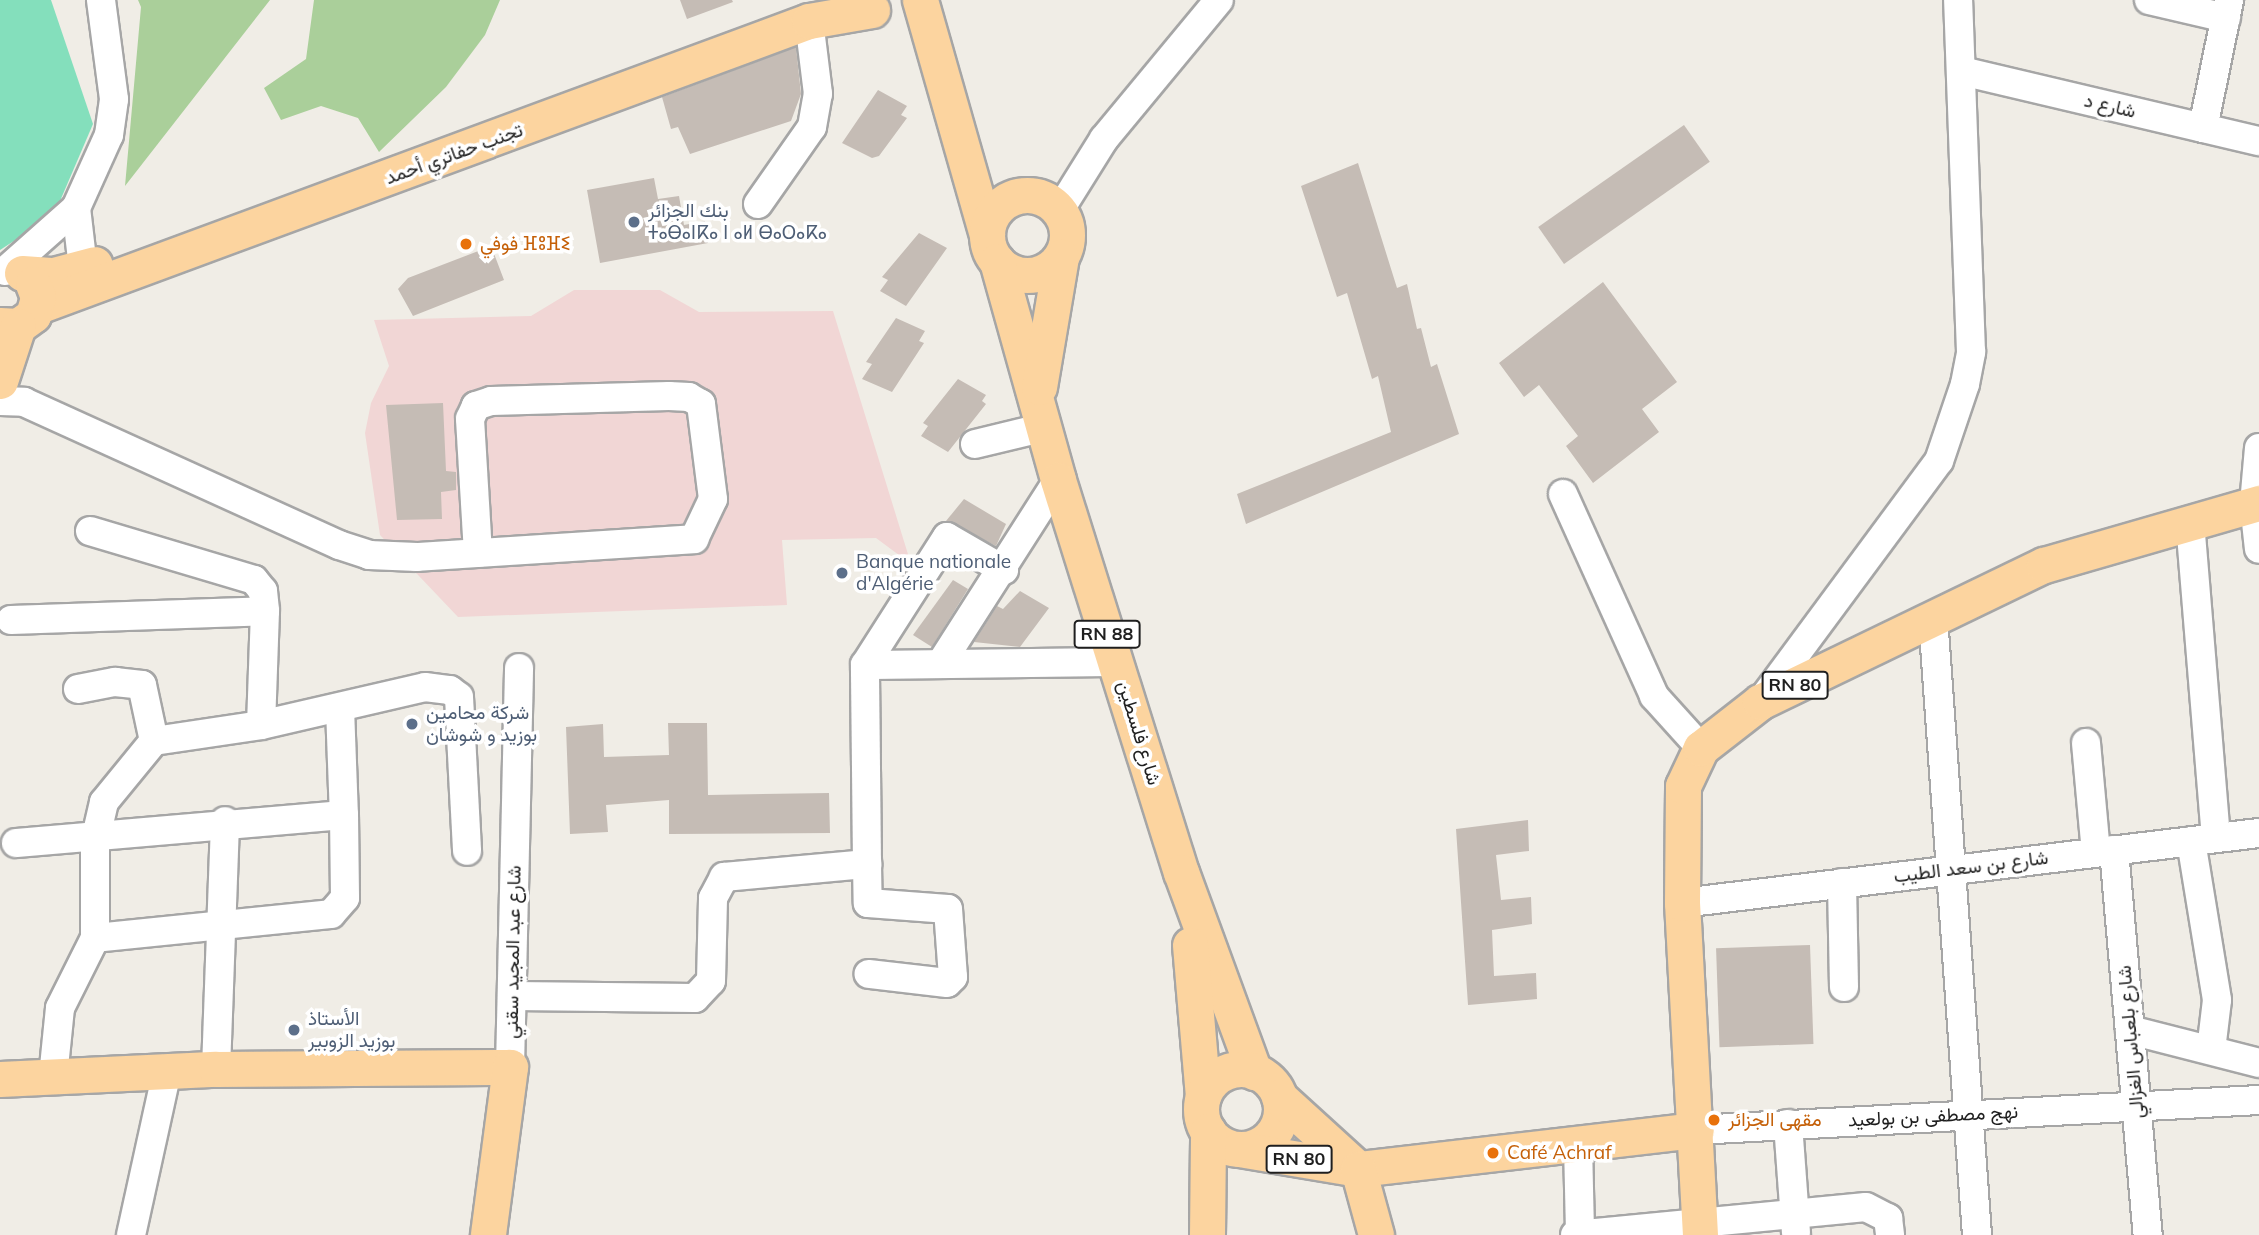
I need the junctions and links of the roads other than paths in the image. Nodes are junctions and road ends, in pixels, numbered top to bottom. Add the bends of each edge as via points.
1 (102, 0) edge
2 (1219, 0) edge
3 (1958, 0) edge
4 (2149, 0) edge
5 (896, 5) edge
6 (2227, 9) edge
7 (819, 10) edge
8 (1962, 71) junction
9 (2203, 128) junction
10 (2259, 141) edge
11 (967, 160) junction
12 (758, 204) dead end
13 (1046, 204) junction
14 (76, 208) junction
15 (992, 248) junction
16 (1061, 257) junction
17 (83, 268) junction
18 (9, 272) edge
19 (19, 319) edge
20 (0, 381) edge
21 (0, 401) edge
22 (1042, 411) junction
23 (975, 444) dead end
24 (2259, 448) edge
25 (1058, 480) junction
26 (1563, 494) dead end
27 (2257, 504) edge
28 (2190, 522) junction
29 (90, 531) dead end
30 (2259, 548) edge
31 (478, 553) junction
32 (1004, 570) junction
33 (265, 611) junction
34 (1933, 617) junction
35 (11, 620) dead end
36 (1117, 662) junction
37 (941, 663) junction
38 (864, 665) junction
39 (519, 668) dead end
40 (78, 688) dead end
41 (1760, 702) junction
42 (341, 708) junction
43 (261, 724) junction
44 (154, 741) junction
45 (2086, 743) dead end
46 (1701, 748) junction
47 (344, 815) junction
48 (225, 821) junction
49 (2259, 832) edge
50 (2204, 839) junction
51 (96, 841) junction
52 (16, 843) dead end
53 (467, 851) dead end
54 (2105, 851) junction
55 (867, 864) junction
56 (1951, 869) junction
57 (1181, 872) junction
58 (1842, 883) junction
59 (1682, 903) junction
60 (224, 927) junction
61 (95, 938) junction
62 (869, 974) dead end
63 (1844, 987) dead end
64 (514, 996) junction
65 (2130, 1030) junction
66 (2211, 1050) junction
67 (2259, 1063) edge
68 (510, 1067) junction
69 (216, 1069) junction
70 (167, 1071) junction
71 (1254, 1072) junction
72 (53, 1077) junction
73 (0, 1079) edge
74 (1203, 1096) junction
75 (1279, 1097) junction
76 (2259, 1100) edge
77 (2136, 1106) junction
78 (1968, 1113) junction
79 (1788, 1124) junction
80 (1696, 1130) junction
81 (1208, 1131) junction
82 (1578, 1144) junction
83 (1239, 1149) junction
84 (1358, 1169) junction
85 (1796, 1225) edge
86 (1700, 1228) edge
87 (1644, 1231) edge
88 (131, 1235) edge
89 (488, 1235) edge
90 (1207, 1235) edge
91 (1376, 1235) edge
92 (1575, 1235) edge
93 (1580, 1235) edge
94 (1890, 1235) edge
95 (1977, 1235) edge
96 (2148, 1235) edge

1 - 14 street via 114,99 109,135
2 - 13 street
3 - 8 street
4 - 6 street
5 - 7 main road, تجنب حفاتري أحمد
5 - 11 main road, RN 88 via 941,76
6 - 9 street
7 - 12 street via 818,94 812,127
7 - 17 main road, تجنب حفاتري أحمد
7 - 19 main road, تجنب حفاتري أحمد
8 - 9 street, شارع د
8 - 41 street via 1971,352 1948,443 1915,498
9 - 10 street, شارع د
11 - 13 main road
11 - 15 main road, RN 88
13 - 15 main road via 1001,205
13 - 16 main road via 1067,234
14 - 17 street
14 - 18 street
15 - 16 main road via 1030,275
15 - 22 main road, RN 88
16 - 22 main road, RN 88
17 - 18 main road, تجنب حفاتري أحمد via 54,275
18 - 19 main road via 36,288
19 - 20 main road
21 - 31 street via 24,402 359,552 417,557
22 - 23 street
22 - 25 main road, شارع فلسطين / RN 88
24 - 27 street
25 - 32 street
25 - 36 main road, شارع فلسطين / RN 88
26 - 46 street via 1654,696
27 - 28 main road, RN 80
27 - 30 street
28 - 34 main road, RN 80 via 2044,565
28 - 50 street
29 - 33 street via 254,580 263,591
31 - 31 street via 694,539 713,499 701,404 669,396 491,401 476,407 470,419
32 - 37 street
32 - 38 street via 947,537
33 - 35 street
33 - 43 street
34 - 41 main road, RN 80
34 - 56 street
36 - 37 street
36 - 57 main road, شارع فلسطين / RN 88
37 - 38 street
38 - 55 street
39 - 64 street, شارع عبد المجيد سقني
40 - 44 street via 115,682 142,685
41 - 46 main road, RN 80
42 - 43 street
42 - 47 street
42 - 53 street via 425,687 450,690 459,697
43 - 44 street
44 - 51 street via 104,802
45 - 54 street, شارع بلعباس الغزالي
46 - 59 main road, RN 80 via 1683,786
47 - 48 street
47 - 60 street via 345,898 337,911 323,919
48 - 51 street
48 - 60 street
49 - 50 street, شارع بن سعد الطيب
50 - 54 street, شارع بن سعد الطيب
50 - 66 street via 2217,1000
51 - 52 street
51 - 61 street
54 - 56 street, شارع بن سعد الطيب
54 - 65 street, شارع بلعباس الغزالي
55 - 62 street via 868,903 948,909 953,977 947,983
55 - 64 street via 724,877 713,898 710,981 695,998
56 - 58 street, شارع بن سعد الطيب
56 - 78 street
57 - 71 main road, شارع فلسطين / RN 88
57 - 74 main road, شارع فلسطين / RN 88 via 1199,1005
58 - 59 street, شارع بن سعد الطيب
58 - 63 street
59 - 80 main road, RN 80
60 - 61 street
60 - 69 street
61 - 72 street via 60,1008
64 - 68 street, شارع عبد المجيد سقني
65 - 66 street
65 - 77 street, شارع بلعباس الغزالي
66 - 67 street
68 - 69 main road
68 - 89 main road, شارع عبد المجيد سقني
69 - 70 main road
70 - 72 main road
70 - 88 street
71 - 74 main road via 1218,1076
71 - 75 main road
72 - 73 main road
74 - 81 main road
75 - 83 main road via 1273,1133
75 - 84 main road, RN 80
76 - 77 street, نهج مصطفى بن بولعيد
77 - 78 street, نهج مصطفى بن بولعيد
77 - 96 street, شارع بلعباس الغزالي
78 - 79 street, نهج مصطفى بن بولعيد
78 - 95 street
79 - 80 street, نهج مصطفى بن بولعيد
79 - 85 street
80 - 82 main road, نهج مصطفى بن بولعيد / RN 80
80 - 86 main road
81 - 83 main road
81 - 90 main road
82 - 84 main road, نهج مصطفى بن بولعيد / RN 80
82 - 93 street
83 - 84 main road, نهج مصطفى بن بولعيد / RN 80
84 - 91 main road, RN 80
85 - 86 street
85 - 94 street via 1875,1208 1888,1218
86 - 87 street
87 - 93 street
92 - 93 street

